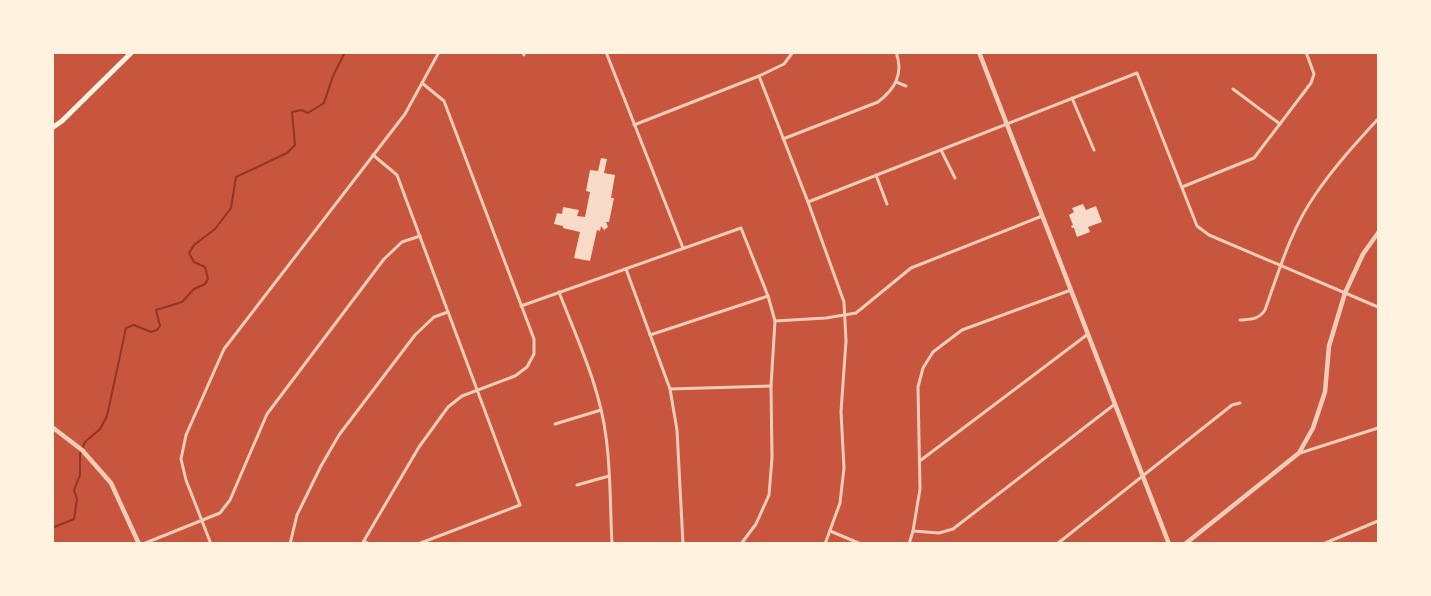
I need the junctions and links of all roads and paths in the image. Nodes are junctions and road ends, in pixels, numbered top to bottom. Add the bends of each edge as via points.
1 (132, 52) edge
2 (439, 52) edge
3 (613, 52) edge
4 (793, 52) edge
5 (896, 52) edge
6 (979, 52) edge
7 (1306, 52) edge
8 (606, 54) edge
9 (759, 76) junction
10 (896, 82) junction
11 (422, 83) junction
12 (906, 86) dead end
13 (1233, 89) dead end
14 (1072, 98) junction
15 (1378, 118) edge
16 (1007, 124) junction
17 (1280, 124) junction
18 (634, 125) junction
19 (52, 128) edge
20 (783, 139) junction
21 (941, 150) junction
22 (1094, 150) dead end
23 (374, 155) junction
24 (876, 175) junction
25 (955, 178) dead end
26 (1182, 187) junction
27 (808, 202) junction
28 (887, 204) dead end
29 (1042, 216) junction
30 (1378, 233) edge
31 (420, 236) junction
32 (683, 248) junction
33 (1280, 266) junction
34 (626, 268) junction
35 (1071, 290) junction
36 (559, 292) junction
37 (1344, 293) junction
38 (768, 296) junction
39 (521, 306) junction
40 (1378, 307) edge
41 (448, 312) junction
42 (844, 315) junction
43 (1240, 320) dead end
44 (775, 321) junction
45 (1088, 333) junction
46 (650, 335) junction
47 (771, 386) junction
48 (477, 389) junction
49 (670, 389) junction
50 (1240, 403) dead end
51 (1115, 404) junction
52 (601, 410) junction
53 (555, 424) dead end
54 (52, 426) edge
55 (1378, 428) edge
56 (1299, 454) junction
57 (921, 460) junction
58 (609, 476) junction
59 (1143, 476) junction
60 (577, 485) dead end
61 (202, 521) junction
62 (1378, 521) edge
63 (830, 531) junction
64 (913, 531) junction
65 (363, 542) edge
66 (141, 544) edge
67 (211, 544) edge
68 (290, 544) edge
69 (369, 544) edge
70 (418, 544) edge
71 (612, 544) edge
72 (683, 544) edge
73 (741, 544) edge
74 (825, 544) edge
75 (861, 544) edge
76 (909, 544) edge
77 (1057, 544) edge
78 (1169, 544) edge
79 (1185, 544) edge
80 (1323, 544) edge

1 - 19 main road
2 - 11 street
3 - 8 street
4 - 9 street via 784,64
5 - 10 street via 899,70
6 - 16 street
7 - 17 street via 1314,74 1311,83
8 - 18 street
9 - 18 street
9 - 20 street
10 - 12 street
10 - 20 street via 878,102
11 - 23 street via 405,114
11 - 39 street via 444,101
13 - 17 street
14 - 16 street
14 - 22 street
14 - 26 street via 1137,73
15 - 33 street via 1314,196
16 - 21 street
16 - 29 street
17 - 26 street via 1254,158
18 - 32 street
20 - 27 street
21 - 24 street
21 - 25 street
23 - 31 street via 398,175
23 - 61 street via 224,349 186,435 181,459
24 - 27 street
24 - 28 street
26 - 33 street via 1197,226 1209,235
27 - 42 street via 844,302
29 - 35 street
29 - 42 street via 911,268 856,313
30 - 37 street via 1363,254
31 - 41 street
31 - 61 street via 402,242 384,259 266,414 230,500 220,513
32 - 34 street
32 - 38 street via 741,228
33 - 37 street
33 - 43 street via 1265,310 1260,316
34 - 36 street
34 - 46 street
35 - 45 street
35 - 57 street via 962,330 933,352 922,368 918,387
36 - 39 street
36 - 52 street via 590,370
37 - 40 street
37 - 56 street via 1330,346 1325,392 1313,428
38 - 44 street
38 - 46 street
39 - 48 street via 534,339 534,354 515,376
41 - 48 street
41 - 68 street via 434,317 415,335 339,435 297,516
42 - 44 street
42 - 63 street via 846,341 841,412 844,468 840,502
44 - 47 street
45 - 51 street
45 - 57 street
46 - 49 street
47 - 49 street
47 - 73 street via 769,495 756,524
48 - 65 street via 448,407 419,447
48 - 70 street via 520,505
49 - 72 street via 677,430
50 - 59 street via 1232,405
51 - 59 street
51 - 64 street via 953,529 939,533
52 - 53 street
52 - 58 street
54 - 66 street via 82,450 111,483
55 - 56 street
56 - 79 street
57 - 64 street
58 - 60 street
58 - 71 street
59 - 77 street
59 - 78 street
61 - 66 street
61 - 67 street
62 - 80 street
63 - 74 street
63 - 75 street
64 - 76 street
65 - 69 street

